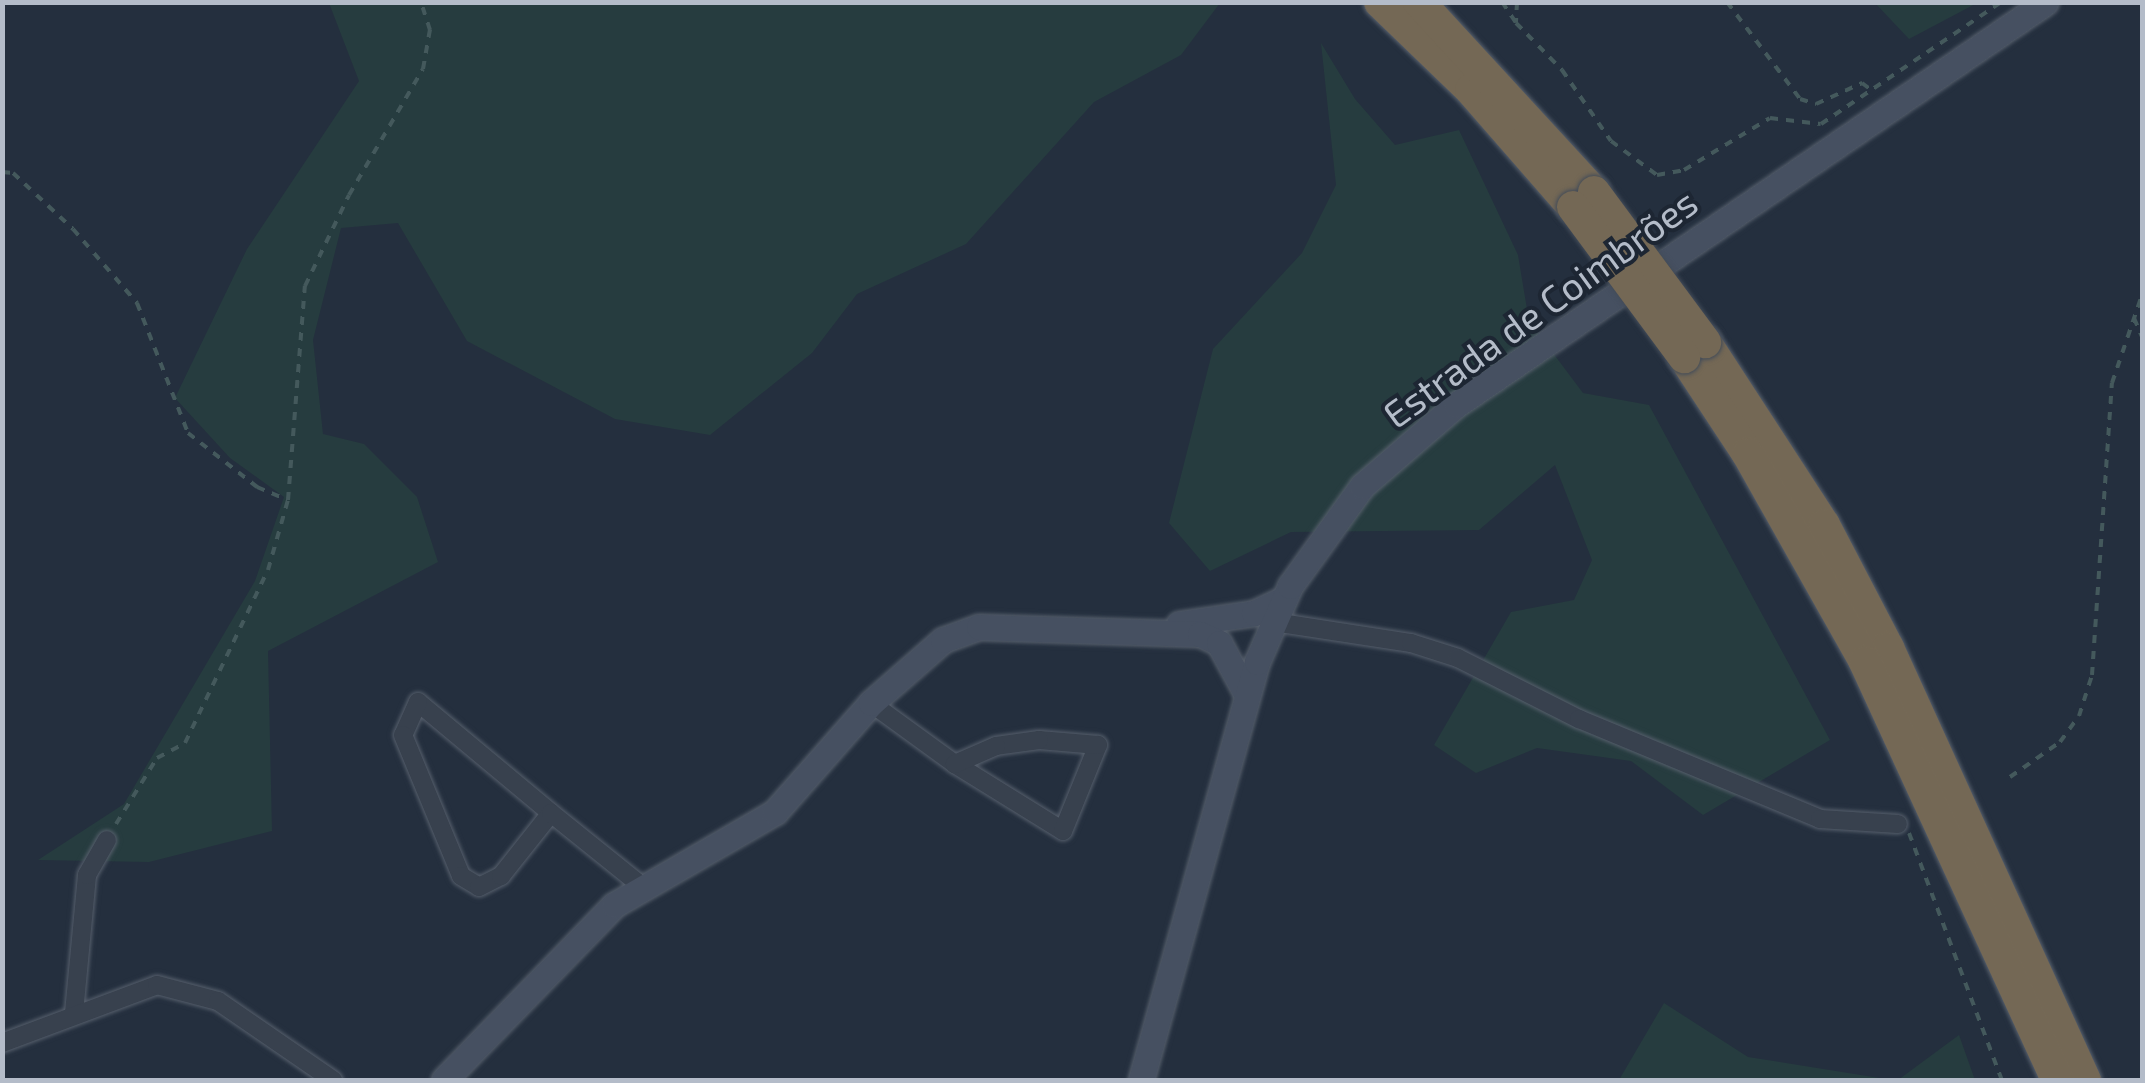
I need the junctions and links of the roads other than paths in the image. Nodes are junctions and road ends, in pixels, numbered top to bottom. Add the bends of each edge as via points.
1 (1380, 2) edge
2 (1419, 2) edge
3 (2046, 2) edge
4 (1583, 200) junction
5 (1694, 349) junction
6 (1274, 621) junction
7 (1112, 631) junction
8 (1200, 634) junction
9 (1246, 694) junction
10 (871, 703) junction
11 (955, 764) junction
12 (551, 814) junction
13 (1898, 824) road end
14 (106, 840) road end
15 (642, 887) junction
16 (74, 1013) junction
17 (2, 1043) edge
18 (333, 1080) edge
19 (444, 1080) edge
20 (1141, 1080) edge
21 (2057, 1080) edge
22 (2085, 1080) edge

1 - 4 highway
2 - 4 highway
3 - 6 street, Estrada de Coimbrões via 1456,405 1362,486
4 - 5 highway, bridge
5 - 21 highway via 1865,662
5 - 22 highway via 1824,525 1888,648
6 - 7 street
6 - 8 street
6 - 9 street, Estrada de Coimbrões
6 - 13 street via 1411,643 1458,658 1579,718 1820,819
7 - 8 street
7 - 10 street via 980,627 943,640
8 - 9 street via 1219,643
9 - 20 street, Estrada de Coimbrões
10 - 11 street
10 - 15 street via 775,812
11 - 11 street via 1063,831 1098,745 1039,740 996,746
12 - 12 street via 501,876 479,887 461,876 404,735 418,702
12 - 15 street
14 - 16 street via 87,876
15 - 19 street via 588,931
16 - 17 street
16 - 18 street via 157,986 184,990 218,1001

